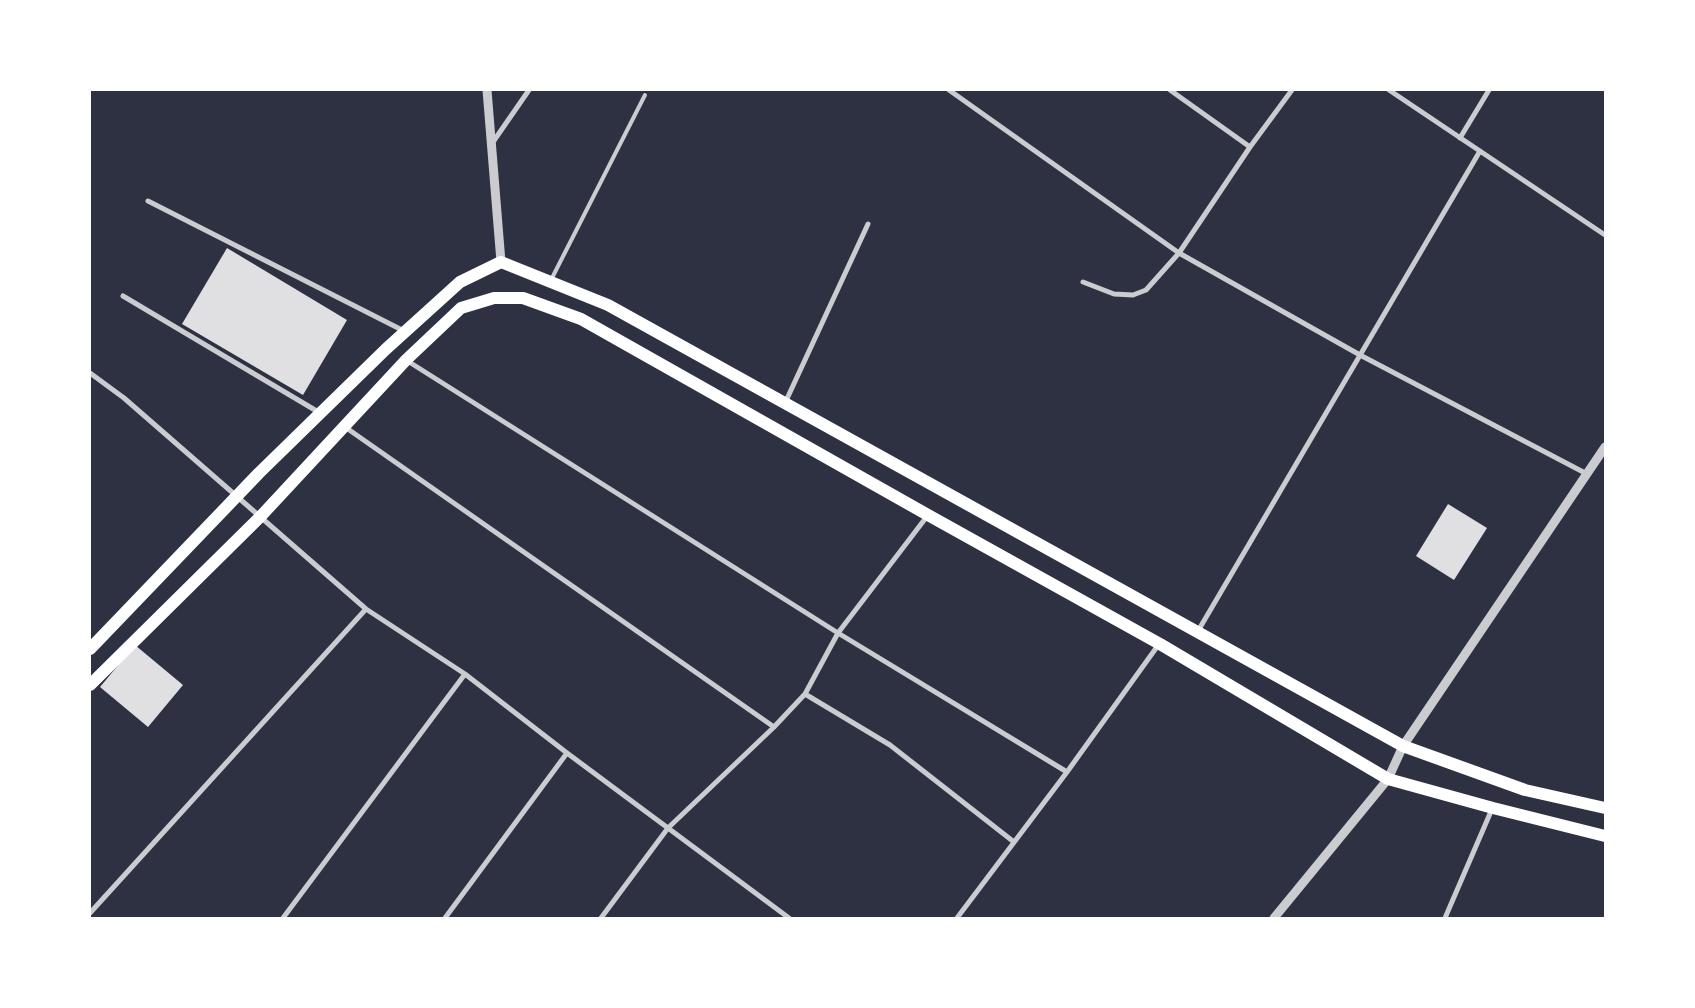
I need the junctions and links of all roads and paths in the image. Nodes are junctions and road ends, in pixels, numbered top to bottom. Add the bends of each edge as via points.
1 (487, 90) edge
2 (529, 90) edge
3 (949, 90) edge
4 (1170, 90) edge
5 (1292, 90) edge
6 (1389, 90) edge
7 (1489, 90) edge
8 (645, 95) dead end
9 (1460, 138) junction
10 (491, 145) junction
11 (1250, 147) junction
12 (1480, 151) junction
13 (148, 201) dead end
14 (868, 224) dead end
15 (1605, 235) edge
16 (1179, 253) junction
17 (501, 262) junction
18 (550, 282) junction
19 (1083, 282) dead end
20 (122, 296) dead end
21 (405, 332) junction
22 (1360, 356) junction
23 (406, 360) junction
24 (90, 373) edge
25 (785, 404) junction
26 (320, 413) junction
27 (344, 427) junction
28 (1605, 447) edge
29 (1587, 474) junction
30 (238, 496) junction
31 (928, 515) junction
32 (261, 516) junction
33 (366, 609) junction
34 (1198, 632) junction
35 (838, 633) junction
36 (1160, 644) junction
37 (90, 649) edge
38 (465, 674) junction
39 (90, 685) edge
40 (806, 694) junction
41 (774, 727) junction
42 (1403, 746) junction
43 (567, 753) junction
44 (1067, 772) junction
45 (1388, 779) junction
46 (1493, 808) junction
47 (1605, 808) edge
48 (668, 828) junction
49 (1605, 836) edge
50 (1014, 842) junction
51 (783, 912) junction
52 (90, 913) edge
53 (284, 918) edge
54 (444, 918) edge
55 (601, 918) edge
56 (779, 918) edge
57 (788, 918) edge
58 (957, 918) edge
59 (1274, 918) edge
60 (1445, 918) edge

1 - 10 street
2 - 10 street
3 - 16 street
4 - 11 street
5 - 11 street
6 - 9 street
7 - 9 street
8 - 18 lane
9 - 12 street
10 - 17 street
11 - 16 street
12 - 15 street
12 - 22 street
13 - 21 street
14 - 25 street
16 - 19 street via 1146,290 1133,295 1114,294
16 - 22 street
17 - 18 main road
17 - 21 main road via 460,282
18 - 25 main road via 608,305
20 - 26 street
21 - 26 main road
22 - 29 street
22 - 34 street
23 - 27 main road
23 - 31 main road via 461,308 494,298 523,298 581,319
23 - 35 street
24 - 30 street via 124,398
25 - 34 main road
26 - 30 main road
27 - 32 main road
27 - 41 street
28 - 29 street
29 - 42 street
30 - 32 street
30 - 37 main road
31 - 35 street
31 - 36 main road
32 - 33 street
32 - 39 main road
33 - 38 street
33 - 52 street
34 - 42 main road
35 - 40 street
35 - 44 street
36 - 44 street
36 - 45 main road
38 - 43 street
38 - 53 street
40 - 41 street
40 - 50 street via 890,745
41 - 48 street
42 - 45 street
42 - 47 main road via 1525,790
43 - 48 street
43 - 54 street
44 - 50 street
45 - 46 main road
45 - 59 street
46 - 49 main road
46 - 60 street
48 - 51 street
48 - 55 street
50 - 58 street
51 - 56 street
51 - 57 street

